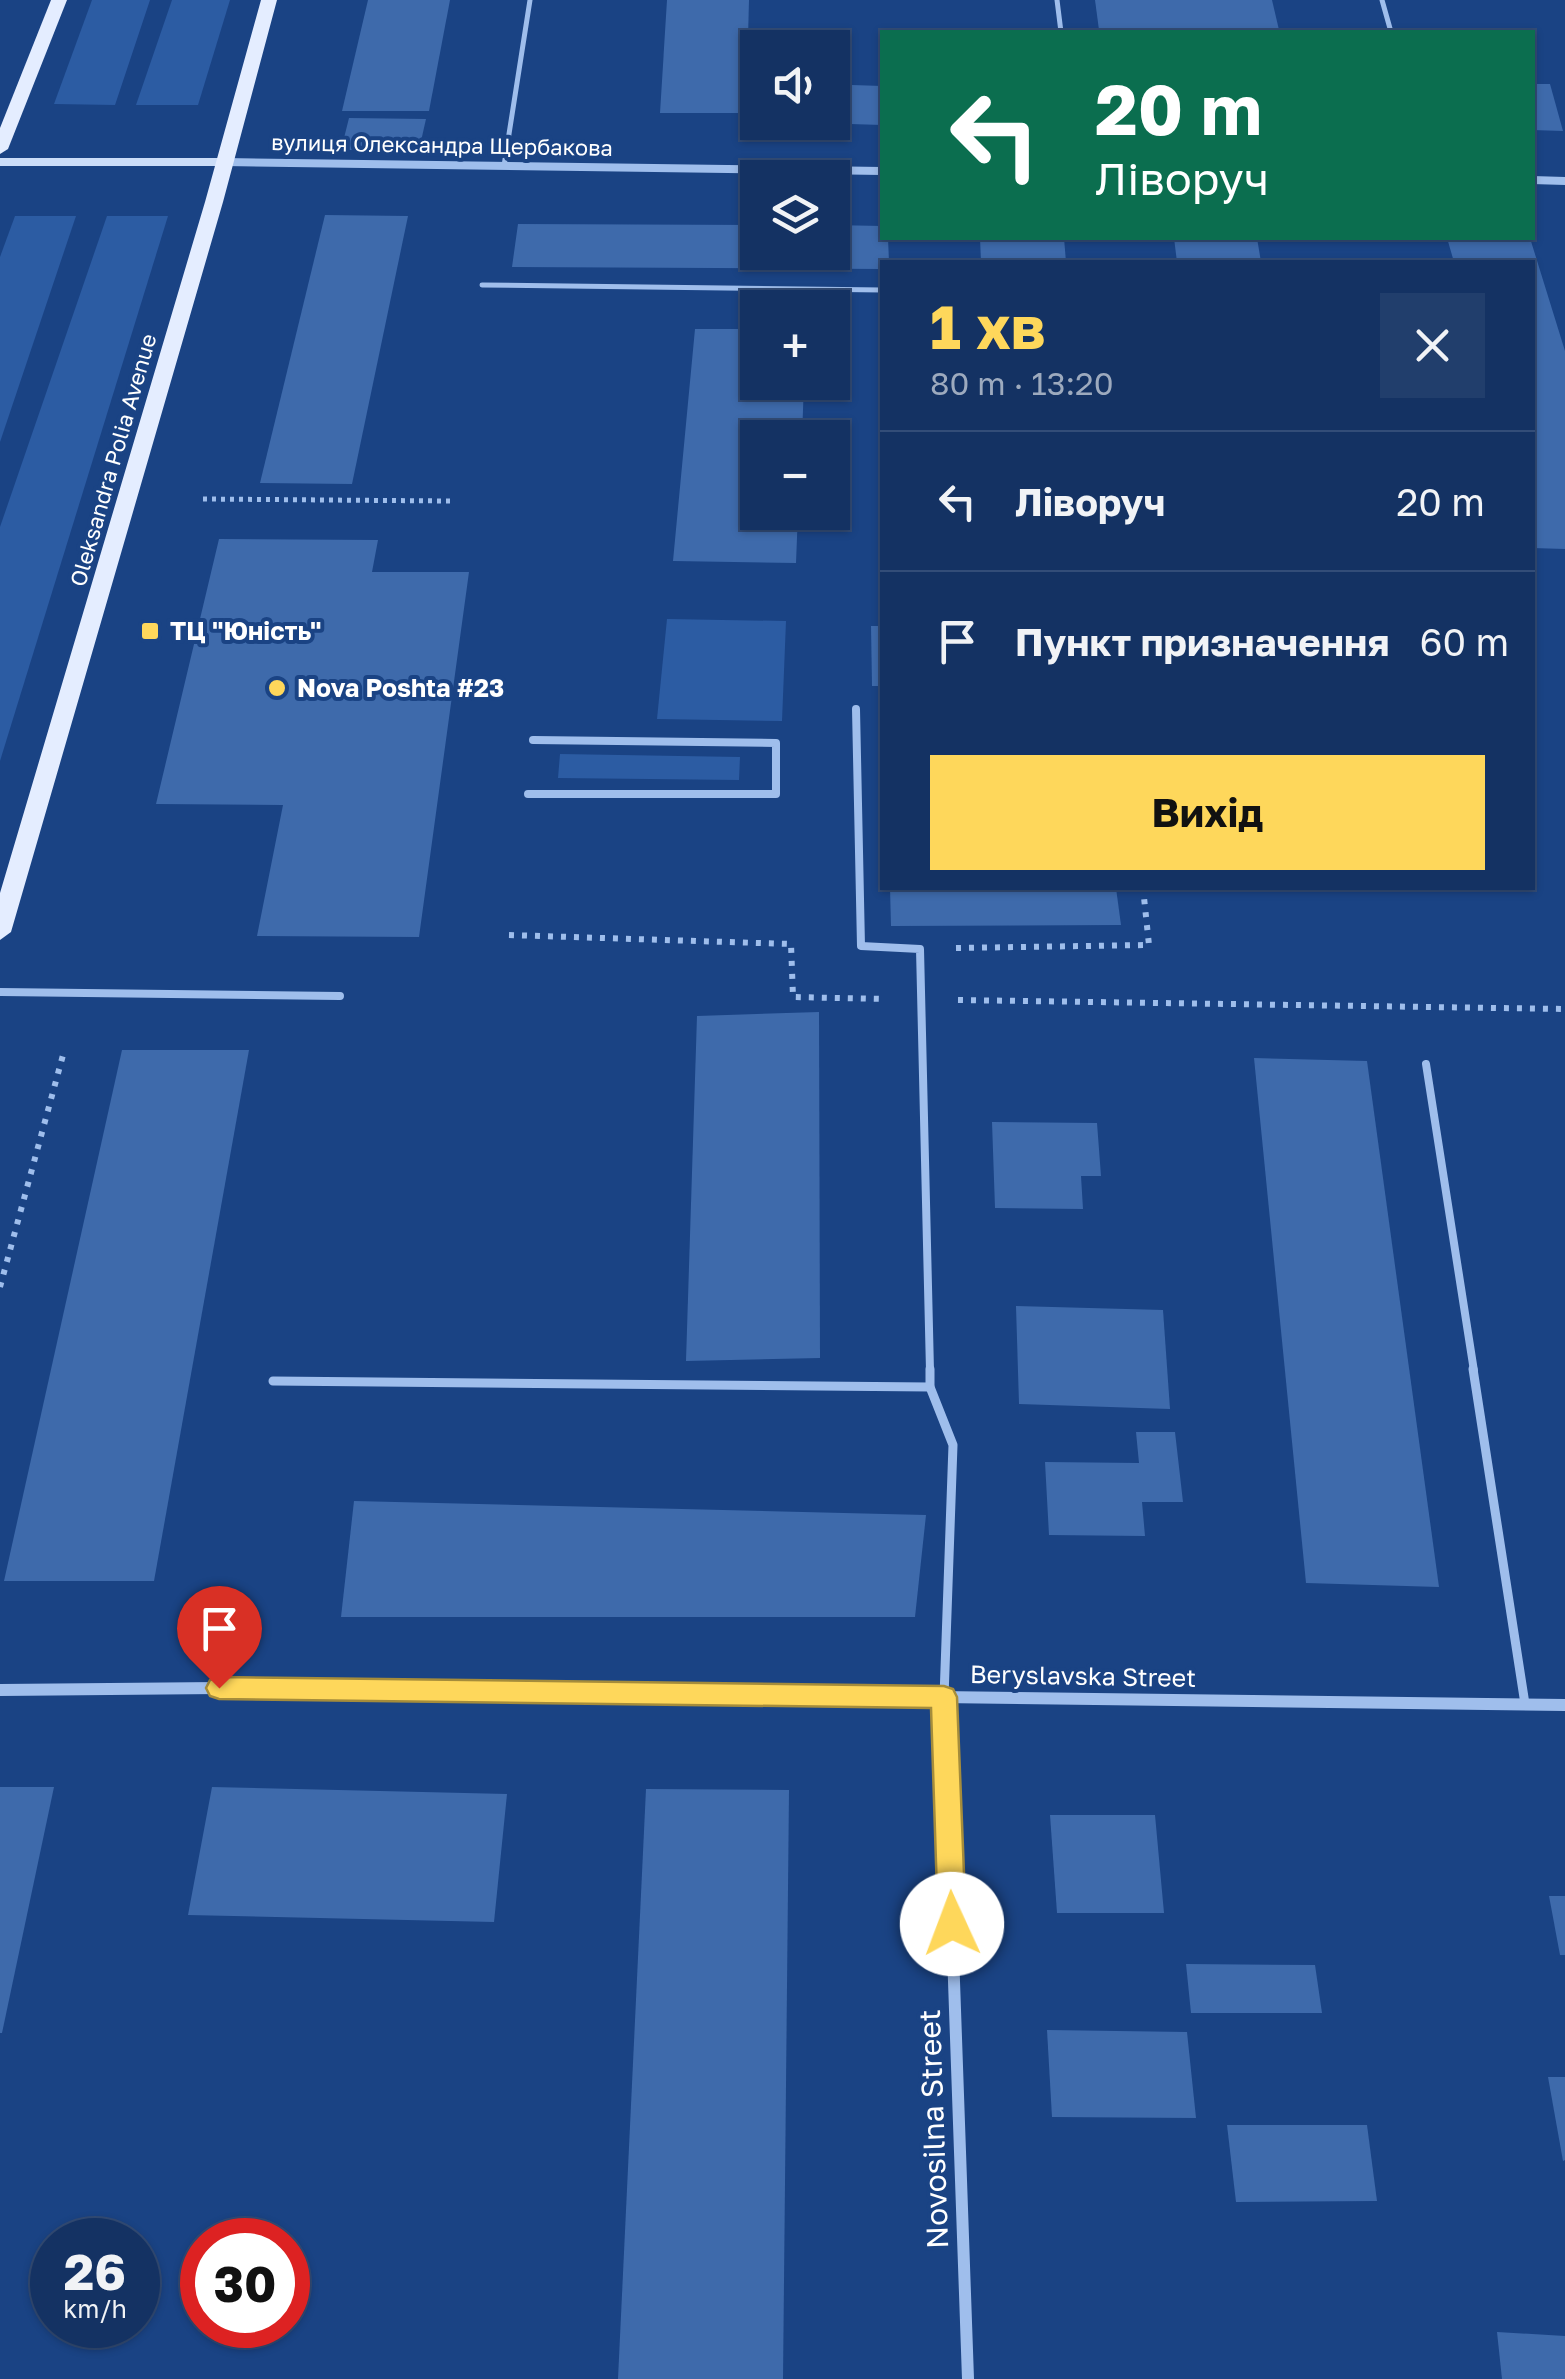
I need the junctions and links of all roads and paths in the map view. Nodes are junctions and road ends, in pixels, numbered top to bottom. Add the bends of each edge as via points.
1 (59, 0) edge
2 (268, 0) edge
3 (530, 0) edge
4 (1058, 0) edge
5 (1382, 0) edge
6 (1061, 30) edge
7 (1390, 30) edge
8 (0, 150) edge
9 (0, 162) edge
10 (225, 162) junction
11 (504, 166) junction
12 (880, 171) edge
13 (1535, 180) edge
14 (1565, 181) edge
15 (482, 285) dead end
16 (880, 290) edge
17 (203, 499) dead end
18 (450, 501) dead end
19 (856, 708) dead end
20 (533, 740) dead end
21 (528, 794) dead end
22 (1143, 890) edge
23 (0, 932) edge
24 (508, 935) dead end
25 (920, 948) junction
26 (0, 992) edge
27 (340, 996) dead end
28 (921, 999) junction
29 (1565, 1008) edge
30 (63, 1055) dead end
31 (1426, 1064) dead end
32 (0, 1287) edge
33 (273, 1381) dead end
34 (930, 1387) junction
35 (0, 1690) edge
36 (944, 1697) junction
37 (1525, 1704) junction
38 (1565, 1705) edge
39 (968, 2379) edge

1 - 8 main road
2 - 10 main road, Oleksandra Polia Avenue
3 - 11 lane
4 - 6 lane
5 - 7 lane
9 - 10 street, вулиця Олександра Щербакова
10 - 11 street, вулиця Олександра Щербакова
10 - 23 main road, Oleksandra Polia Avenue
11 - 12 street, вулиця Олександра Щербакова
13 - 14 street
15 - 16 lane
17 - 18 path
19 - 25 lane via 861,946
20 - 21 lane via 776,743 776,794
22 - 25 path via 1149,946
24 - 28 path via 791,944 793,997
25 - 28 lane
26 - 27 lane
28 - 29 path
28 - 34 lane
30 - 32 path
31 - 37 lane
33 - 34 lane
34 - 36 lane via 953,1444
35 - 36 street, Beryslavska Street
36 - 37 street, Beryslavska Street
36 - 39 street, Novosilna Street
37 - 38 street, Beryslavska Street

